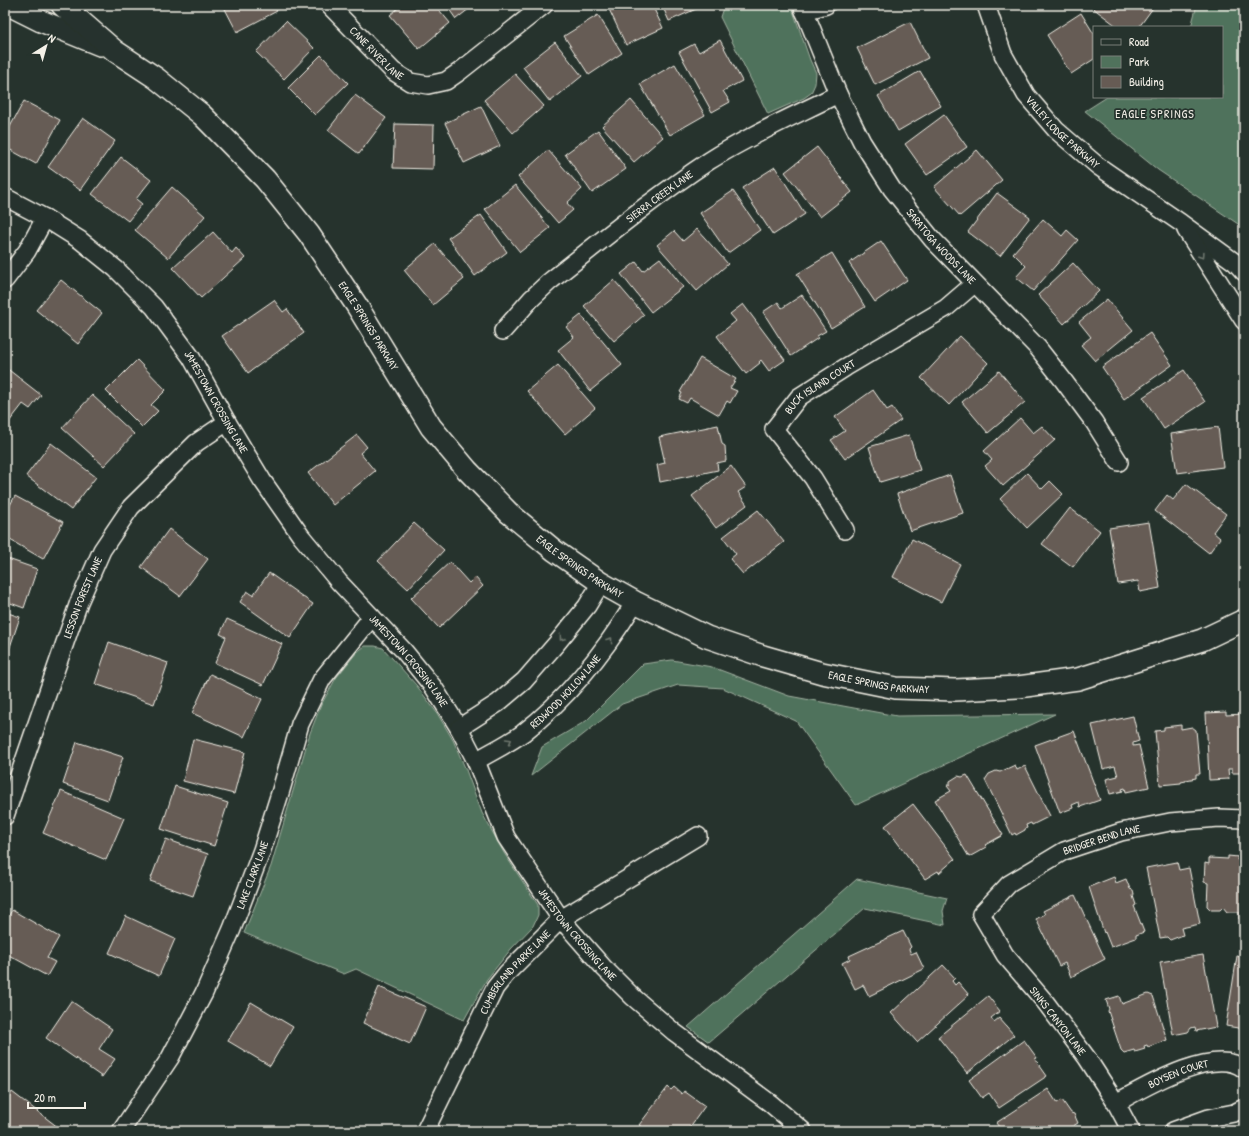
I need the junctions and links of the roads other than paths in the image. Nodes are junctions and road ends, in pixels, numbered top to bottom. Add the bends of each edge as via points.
1 (10, 5) edge
2 (62, 5) edge
3 (329, 5) edge
4 (544, 5) edge
5 (826, 5) edge
6 (986, 5) edge
7 (803, 8) edge
8 (115, 51) junction
9 (838, 94) junction
10 (5, 197) edge
11 (45, 218) junction
12 (1181, 223) junction
13 (1244, 272) edge
14 (5, 280) edge
15 (974, 284) junction
16 (1244, 321) edge
17 (503, 331) dead end
18 (227, 422) junction
19 (1119, 462) dead end
20 (845, 530) dead end
21 (601, 583) junction
22 (635, 602) junction
23 (372, 617) junction
24 (1244, 620) edge
25 (459, 728) junction
26 (476, 761) junction
27 (5, 816) edge
28 (1244, 819) edge
29 (698, 836) dead end
30 (981, 914) joint
31 (561, 919) junction
32 (1244, 1069) edge
33 (1116, 1103) junction
34 (1244, 1108) edge
35 (121, 1131) edge
36 (425, 1131) edge
37 (803, 1131) edge
38 (1131, 1131) edge
39 (1172, 1131) edge

1 - 8 street, EAGLE SPRINGS PARKWAY via 41,21
2 - 8 street, EAGLE SPRINGS PARKWAY
3 - 4 street, CANE RIVER LANE via 393,71 410,82 428,85 446,81
5 - 7 street
6 - 12 street, VALLEY LODGE PARKWAY via 1003,54 1026,95 1056,130 1098,166
7 - 9 street, SARATOGA WOODS LANE
8 - 21 street, EAGLE SPRINGS PARKWAY via 156,78 202,115 265,179 309,234 431,426 467,470 509,513 555,551
9 - 15 street, SARATOGA WOODS LANE via 862,142 892,189 932,239
9 - 17 street, SIERRA CREEK LANE via 752,136 667,190 549,282
10 - 11 street, JAMESTOWN CROSSING LANE
11 - 14 street via 27,251
11 - 18 street, JAMESTOWN CROSSING LANE via 80,240 116,269 154,307 191,357
12 - 13 street, VALLEY LODGE PARKWAY via 1236,263
12 -> 16 street, VALLEY LODGE PARKWAY
15 - 19 street, SARATOGA WOODS LANE via 1038,348 1094,422
15 - 20 street, BUCK ISLAND COURT via 946,308 799,397 774,429 813,478
18 - 23 street, JAMESTOWN CROSSING LANE via 262,480 301,536
18 - 27 street, LESSON FOREST LANE via 196,443 131,507 102,550 79,602
21 - 22 street, EAGLE SPRINGS PARKWAY
21 -> 25 street via 587,606 524,681
22 - 24 street, EAGLE SPRINGS PARKWAY via 706,637 822,673 896,688 955,690 1018,687 1078,679 1202,640
26 -> 22 street, REDWOOD HOLLOW LANE via 521,734 552,709 590,666
23 - 25 street, JAMESTOWN CROSSING LANE via 434,688
23 - 35 street, LAKE CLARK LANE via 322,679 300,724 262,850 232,929 170,1058
25 - 26 street, JAMESTOWN CROSSING LANE
26 - 31 street, JAMESTOWN CROSSING LANE via 506,837
28 - 30 street, BRIDGER BEND LANE via 1219,818 1170,822 1121,832 1064,851 1009,884
29 - 31 street, CUMBERLAND PARKE LANE
30 - 33 street, SINKS CANYON LANE via 1005,956 1046,1002
31 - 36 street, CUMBERLAND PARKE LANE via 495,988
31 - 37 street, JAMESTOWN CROSSING LANE via 633,997 674,1032 770,1103
32 - 33 street, BOYSEN COURT via 1230,1062 1214,1062 1180,1070
33 - 38 street, SINKS CANYON LANE
34 - 39 street

